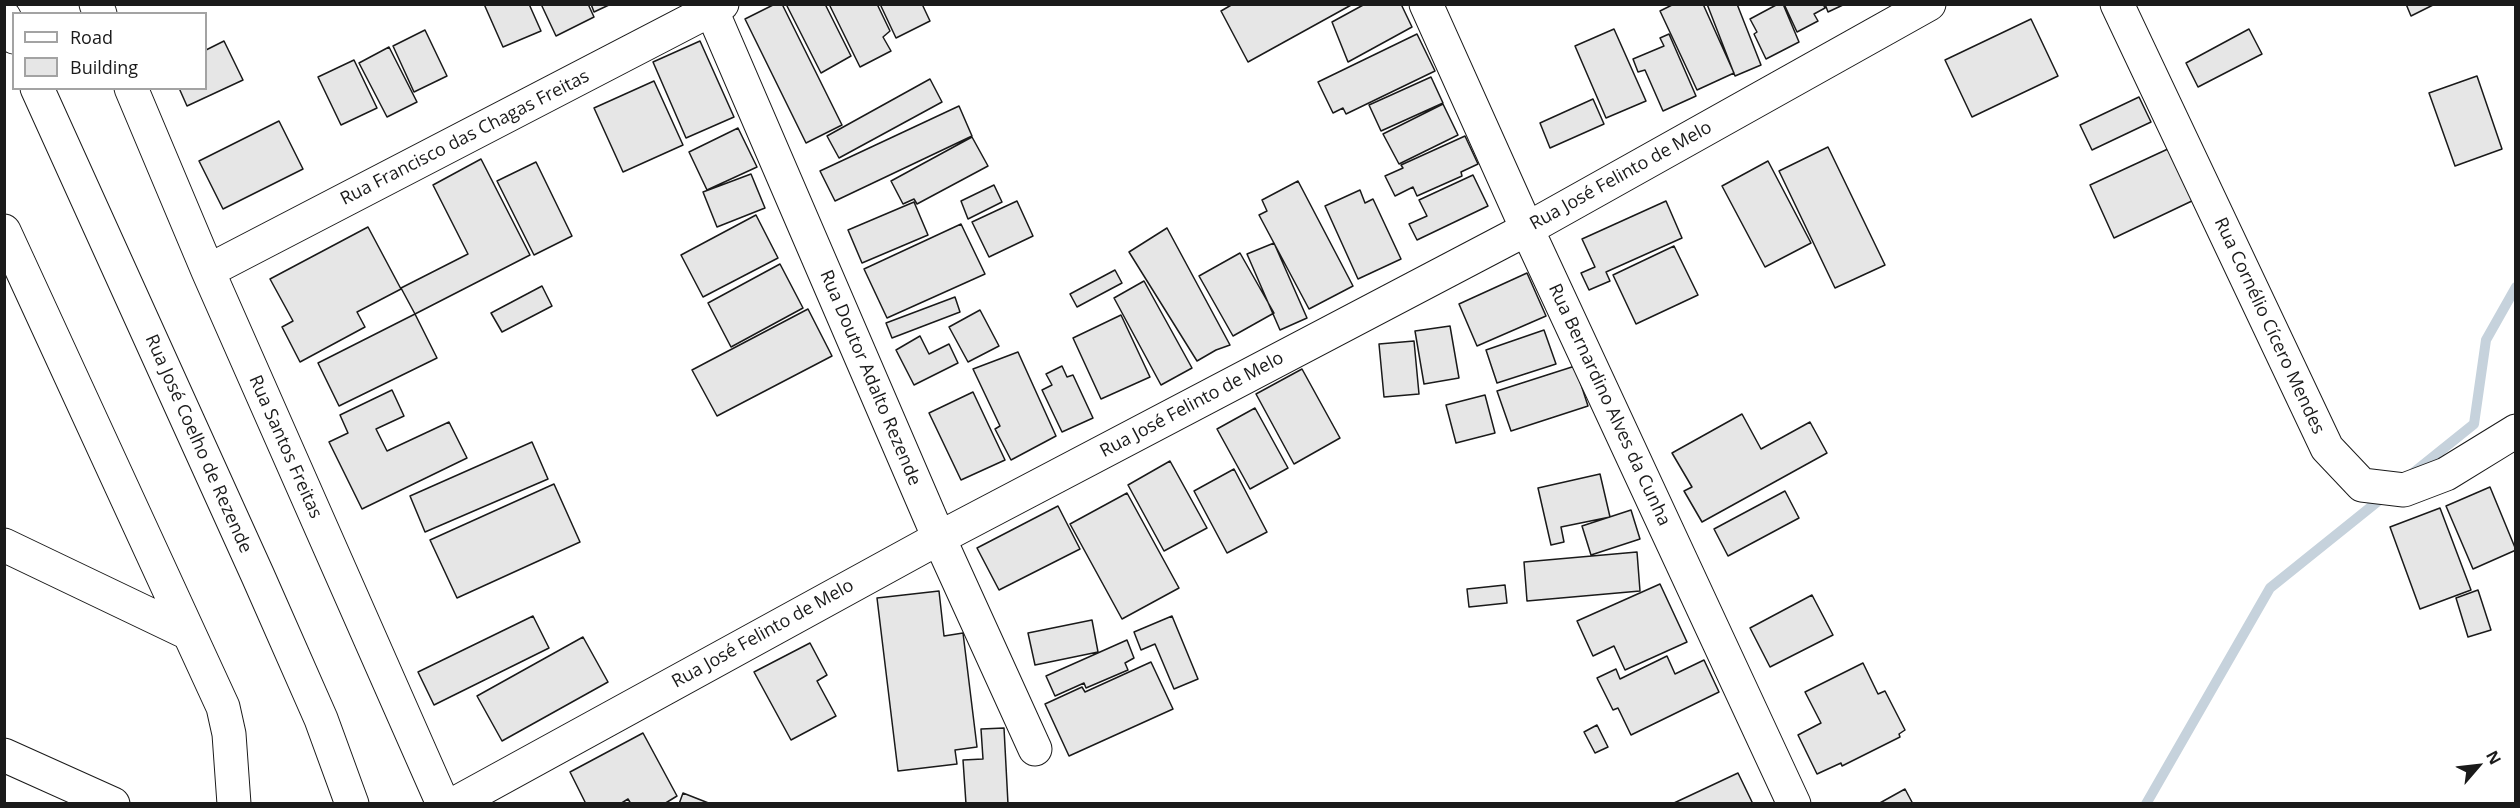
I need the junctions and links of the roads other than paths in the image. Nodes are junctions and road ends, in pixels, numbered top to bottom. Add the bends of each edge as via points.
1 (1426, 4) edge
2 (1929, 4) edge
3 (2117, 4) edge
4 (714, 6) edge
5 (4, 17) edge
6 (12, 33) edge
7 (38, 90) edge
8 (132, 90) edge
9 (1527, 229) junction
10 (4, 231) edge
11 (208, 271) junction
12 (2516, 431) edge
13 (939, 538) junction
14 (4, 545) edge
15 (188, 633) junction
16 (1035, 749) dead end
17 (4, 755) edge
18 (113, 804) edge
19 (234, 804) edge
20 (352, 804) edge
21 (443, 804) edge
22 (454, 804) edge
23 (1794, 804) edge

1 - 9 street, Rua Bernardino Alves da Cunha
2 - 9 street, Rua José Felinto de Melo
3 - 12 street, Rua Cornélio Cícero Mendes via 2327,448 2362,485 2404,490 2446,474
4 - 11 street, Rua Francisco das Chagas Freitas
4 - 13 street, Rua Doutor Adalto Rezende
5 - 6 street
7 - 20 street, Rua José Coelho de Rezende via 321,719
8 - 11 street, Rua Santos Freitas
9 - 13 street, Rua José Felinto de Melo
9 - 23 street, Rua Bernardino Alves da Cunha
10 - 15 street
11 - 21 street, Rua Santos Freitas
13 - 16 street, Rua Doutor Adalto Rezende
13 - 22 street, Rua José Felinto de Melo
14 - 15 street
15 - 19 street via 223,707
17 - 18 street

